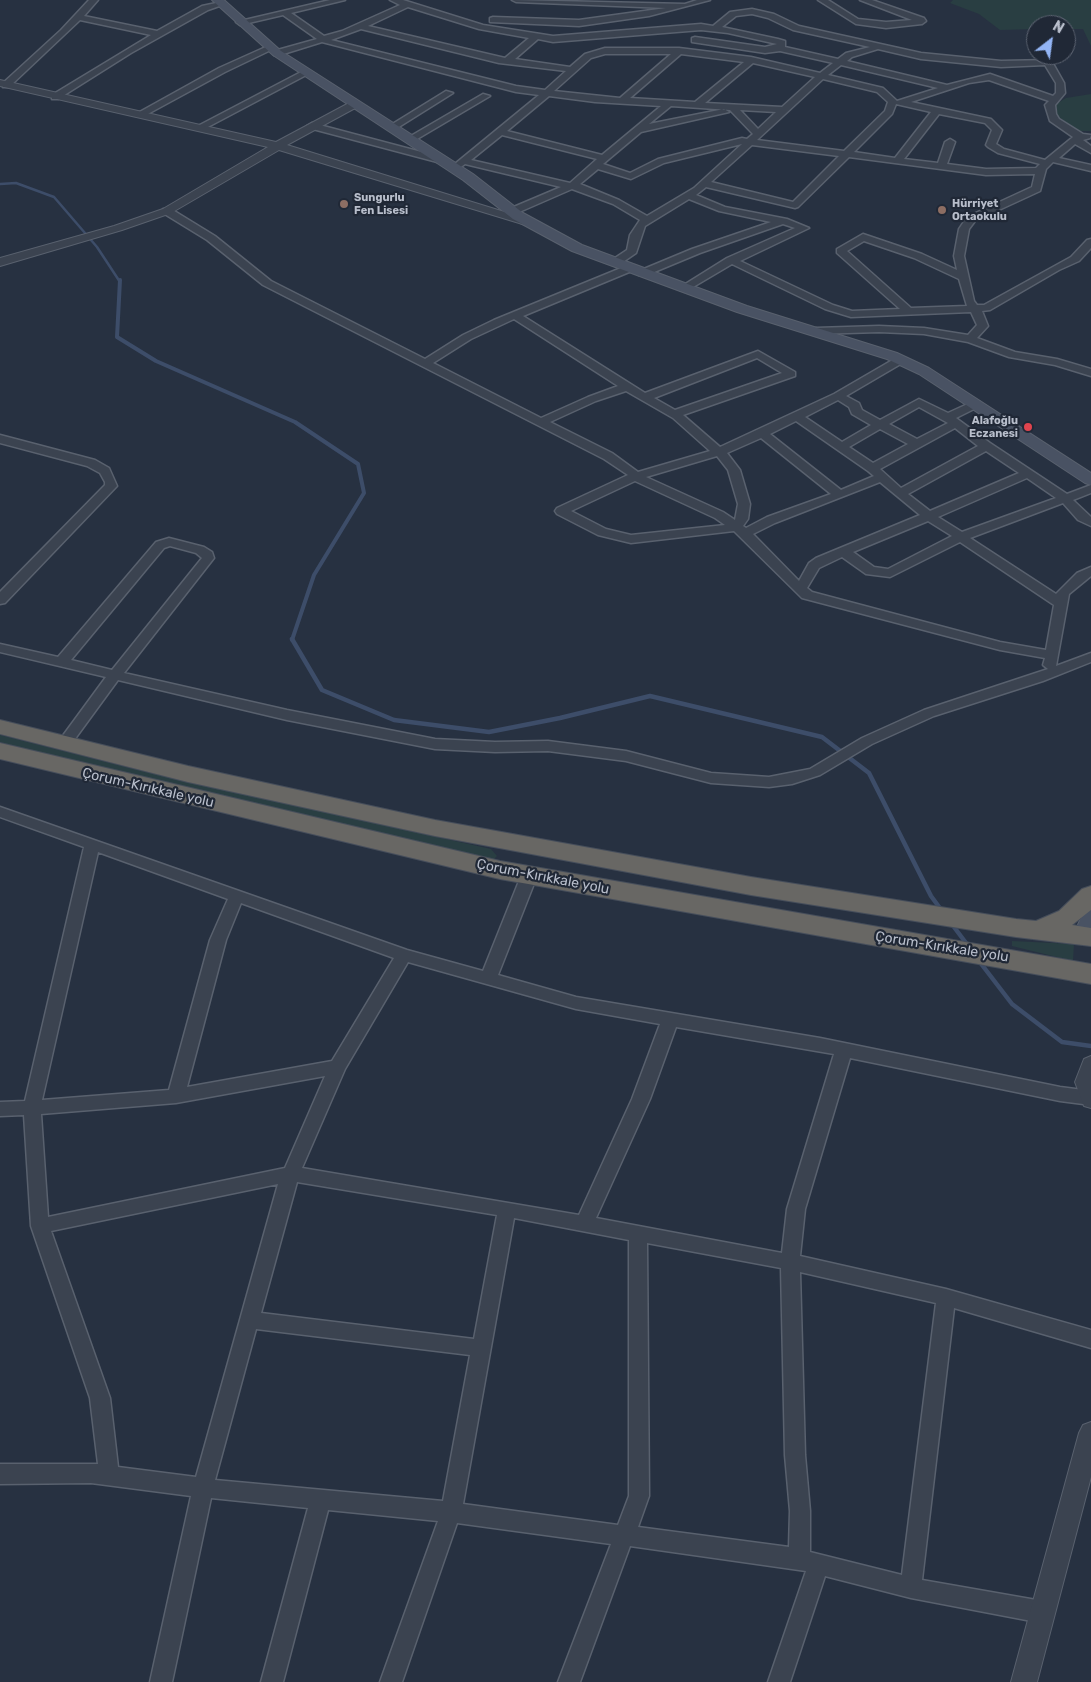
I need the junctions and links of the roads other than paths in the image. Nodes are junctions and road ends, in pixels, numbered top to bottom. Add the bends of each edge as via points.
1 (94, 0) edge
2 (341, 0) edge
3 (394, 0) edge
4 (516, 0) edge
5 (706, 0) edge
6 (822, 0) edge
7 (864, 0) edge
8 (219, 2) edge
9 (667, 2) edge
10 (406, 5) junction
11 (685, 6) junction
12 (284, 12) junction
13 (78, 17) junction
14 (462, 20) junction
15 (856, 21) junction
16 (240, 22) junction
17 (844, 25) dead end
18 (359, 26) junction
19 (715, 28) junction
20 (158, 34) junction
21 (536, 36) junction
22 (324, 40) junction
23 (695, 40) dead end
24 (780, 48) junction
25 (878, 48) junction
26 (274, 51) junction
27 (679, 51) junction
28 (751, 60) junction
29 (507, 61) junction
30 (840, 62) junction
31 (572, 70) junction
32 (306, 73) junction
33 (822, 76) junction
34 (3, 84) edge
35 (946, 87) junction
36 (449, 93) dead end
37 (546, 93) junction
38 (55, 96) junction
39 (486, 96) dead end
40 (1055, 100) junction
41 (622, 101) junction
42 (669, 103) junction
43 (897, 103) junction
44 (353, 105) junction
45 (697, 105) junction
46 (734, 108) junction
47 (785, 110) junction
48 (937, 110) junction
49 (141, 114) junction
50 (312, 126) junction
51 (201, 127) junction
52 (391, 128) junction
53 (635, 131) junction
54 (500, 132) junction
55 (758, 134) junction
56 (1083, 137) edge
57 (409, 140) junction
58 (750, 141) junction
59 (950, 142) dead end
60 (277, 146) junction
61 (1091, 150) edge
62 (848, 155) junction
63 (603, 158) junction
64 (441, 160) junction
65 (897, 161) junction
66 (459, 165) junction
67 (1046, 165) junction
68 (595, 166) junction
69 (941, 167) junction
70 (1091, 168) edge
71 (704, 183) junction
72 (573, 185) junction
73 (689, 194) junction
74 (167, 211) junction
75 (513, 211) junction
76 (646, 220) junction
77 (783, 221) junction
78 (538, 226) junction
79 (1089, 248) edge
80 (731, 260) junction
81 (0, 262) edge
82 (616, 262) junction
83 (637, 270) junction
84 (964, 278) junction
85 (684, 288) junction
86 (974, 307) junction
87 (907, 310) junction
88 (515, 315) junction
89 (816, 331) junction
90 (970, 339) junction
91 (900, 360) junction
92 (426, 363) junction
93 (1089, 370) edge
94 (627, 387) junction
95 (838, 396) junction
96 (645, 397) junction
97 (976, 404) junction
98 (674, 414) junction
99 (796, 416) junction
100 (952, 420) junction
101 (541, 422) junction
102 (881, 424) junction
103 (762, 433) junction
104 (0, 439) edge
105 (917, 444) junction
106 (986, 446) junction
107 (841, 447) junction
108 (719, 452) junction
109 (872, 468) junction
110 (1026, 474) junction
111 (636, 476) junction
112 (882, 477) junction
113 (1091, 480) edge
114 (1091, 489) edge
115 (900, 494) junction
116 (840, 495) junction
117 (1065, 498) junction
118 (929, 516) junction
119 (1091, 522) edge
120 (741, 530) junction
121 (960, 537) junction
122 (844, 552) junction
123 (1091, 571) edge
124 (799, 589) junction
125 (0, 600) edge
126 (1061, 603) junction
127 (0, 648) edge
128 (1052, 655) junction
129 (1091, 657) edge
130 (61, 663) junction
131 (1049, 674) junction
132 (114, 676) junction
133 (0, 727) edge
134 (64, 744) junction
135 (0, 751) edge
136 (0, 812) edge
137 (92, 844) junction
138 (529, 876) junction
139 (1091, 895) edge
140 (237, 896) junction
141 (1026, 929) junction
142 (1089, 930) edge
143 (404, 955) junction
144 (1088, 974) edge
145 (488, 979) junction
146 (670, 1019) junction
147 (844, 1050) junction
148 (337, 1067) junction
149 (1090, 1088) edge
150 (176, 1096) junction
151 (0, 1108) edge
152 (32, 1108) junction
153 (291, 1174) junction
154 (506, 1209) junction
155 (584, 1224) junction
156 (40, 1226) junction
157 (638, 1234) junction
158 (790, 1262) junction
159 (946, 1297) junction
160 (249, 1320) junction
161 (1091, 1338) edge
162 (481, 1348) junction
163 (1089, 1447) edge
164 (0, 1474) edge
165 (108, 1476) junction
166 (203, 1488) junction
167 (320, 1500) junction
168 (451, 1512) junction
169 (626, 1536) junction
170 (799, 1559) junction
171 (819, 1564) junction
172 (911, 1588) junction
173 (1042, 1612) junction
174 (161, 1682) edge
175 (272, 1682) edge
176 (392, 1682) edge
177 (569, 1682) edge
178 (779, 1682) edge
179 (1024, 1682) edge

1 - 13 street
2 - 12 street
3 - 10 street
4 - 9 street
5 - 11 street
6 - 15 street
7 - 15 street via 922,21 886,25
8 - 16 main road
8 - 20 street
9 - 11 street
10 - 14 street
10 - 18 street
11 - 14 street via 579,23
12 - 16 street
12 - 22 street
13 - 20 street
13 - 34 street
14 - 21 street via 482,27
15 - 17 street
16 - 26 main road
18 - 22 street
18 - 29 street
19 - 21 street via 553,39
19 - 24 street via 775,40 782,43
19 - 25 street via 732,14 752,11 796,28 833,32 853,42
20 - 38 street
21 - 29 street
22 - 26 street
22 - 37 street via 507,87
23 - 24 street via 765,50
24 - 30 street
25 - 30 street via 849,55
25 - 40 street via 976,63 1048,62 1060,83 1061,93
26 - 32 main road
26 - 49 street via 222,70
27 - 28 street
27 - 31 street via 605,51 588,56
27 - 41 street
28 - 33 street
28 - 45 street
29 - 31 street
30 - 33 street
30 - 35 street
31 - 37 street
32 - 44 main road
32 - 51 street
33 - 43 street via 880,90
33 - 47 street
34 - 38 street
35 - 40 street via 990,77
35 - 43 street
36 - 52 street
37 - 41 street
37 - 54 street
38 - 49 street
39 - 57 street
40 - 56 street via 1050,105 1055,121
41 - 42 street
42 - 45 street
42 - 53 street
43 - 48 street
43 - 62 street
44 - 50 street
44 - 52 main road
45 - 46 street
46 - 47 street
46 - 53 street
46 - 55 street
47 - 55 street
48 - 65 street
48 - 67 street via 988,121 997,130 991,145
49 - 51 street
50 - 60 street
50 - 64 street
51 - 60 street
52 - 57 main road
53 - 63 street
54 - 63 street
54 - 66 street
55 - 58 street
56 - 61 street
56 - 67 street
57 - 64 main road
58 - 62 street
58 - 68 street via 688,153 661,161 631,176
58 - 71 street
59 - 69 street
60 - 74 street
60 - 78 street
62 - 65 street
62 - 71 street via 795,205
63 - 68 street
64 - 66 main road
65 - 69 street
66 - 72 street
66 - 75 main road
67 - 69 street via 986,172
67 - 70 street
67 - 84 street via 1037,189 971,219 964,229 959,256
68 - 72 street
71 - 73 street
72 - 75 street
72 - 76 street via 597,193
73 - 76 street
73 - 77 street via 730,211
74 - 81 street
74 - 92 street via 211,238 266,282
75 - 78 main road
76 - 82 street via 635,235 632,251
77 - 80 street via 804,228
77 - 83 street
78 - 82 main road via 577,248
79 - 86 street via 994,305
80 - 85 street
80 - 87 street via 829,307 851,314
82 - 83 main road
83 - 85 main road
83 - 88 street
84 - 86 street via 969,301
84 - 87 street via 918,256 863,237 842,251
85 - 89 main road
86 - 87 street
86 - 90 street via 983,326
88 - 92 street via 474,334
88 - 94 street
89 - 90 street via 924,331
89 - 91 main road
90 - 93 street via 1013,355
91 - 95 street
91 - 97 main road via 924,371
92 - 101 street
94 - 96 street
94 - 101 street
95 - 99 street
95 - 102 street via 855,405 856,412
96 - 98 street
96 - 98 street via 758,354 791,374
97 - 100 street
97 - 113 main road
98 - 108 street
99 - 103 street
99 - 107 street
100 - 102 street via 919,402
100 - 105 street
100 - 106 street
101 - 111 street via 608,456
102 - 105 street
102 - 107 street
103 - 108 street
103 - 116 street
104 - 125 street via 91,462 105,471 111,486
105 - 109 street
106 - 110 street
106 - 115 street
107 - 109 street
108 - 111 street
108 - 120 street via 734,470 744,504
109 - 112 street
110 - 117 street
110 - 118 street
111 - 120 street via 719,515
111 - 120 street via 561,511 602,532 631,539
112 - 115 street
112 - 116 street
114 - 117 street
115 - 118 street
116 - 120 street
117 - 119 street
117 - 121 street
118 - 121 street
118 - 122 street
120 - 124 street
121 - 122 street via 885,573 871,571
121 - 126 street
122 - 124 street via 816,564
123 - 126 street via 1063,593
124 - 128 street via 812,597 876,615 1000,646
126 - 128 street
127 - 130 street
128 - 131 street
129 - 131 street
130 - 132 street
130 - 132 street via 160,545 169,542 206,553 208,558
131 - 132 street via 929,713 867,741 829,764 792,779 769,782 711,778 626,756 548,746 435,744 287,716
132 - 134 street
133 - 134 highway, Çorum-Kırıkkale yolu
134 - 141 highway, Çorum-Kırıkkale yolu via 435,828 878,907
135 - 138 highway, Çorum-Kırıkkale yolu
136 - 137 street
137 - 140 street
137 - 152 street
138 - 144 highway, Çorum-Kırıkkale yolu via 1015,958
138 - 145 street
139 - 141 highway via 1068,917
140 - 143 street
140 - 150 street via 220,934
141 - 142 highway, Çorum-Kırıkkale yolu
142 - 144 highway via 1082,948
143 - 145 street
143 - 148 street
145 - 146 street via 576,1003
146 - 147 street
146 - 155 street via 640,1099
147 - 149 street via 1060,1094
147 - 158 street via 796,1209
148 - 150 street
148 - 153 street
150 - 152 street
151 - 152 street
152 - 156 street
153 - 154 street
153 - 156 street
153 - 160 street
154 - 155 street
154 - 162 street
155 - 157 street
156 - 165 street via 100,1398 108,1446
157 - 158 street
157 - 169 street via 639,1496
158 - 159 street
158 - 170 street
159 - 161 street
159 - 172 street
160 - 162 street
160 - 166 street
162 - 168 street
163 - 173 street
164 - 165 street via 91,1473
165 - 166 street
166 - 167 street
166 - 174 street
167 - 168 street
167 - 175 street
168 - 169 street
168 - 176 street
169 - 170 street
169 - 177 street
170 - 171 street
171 - 172 street
171 - 178 street
172 - 173 street
173 - 179 street

